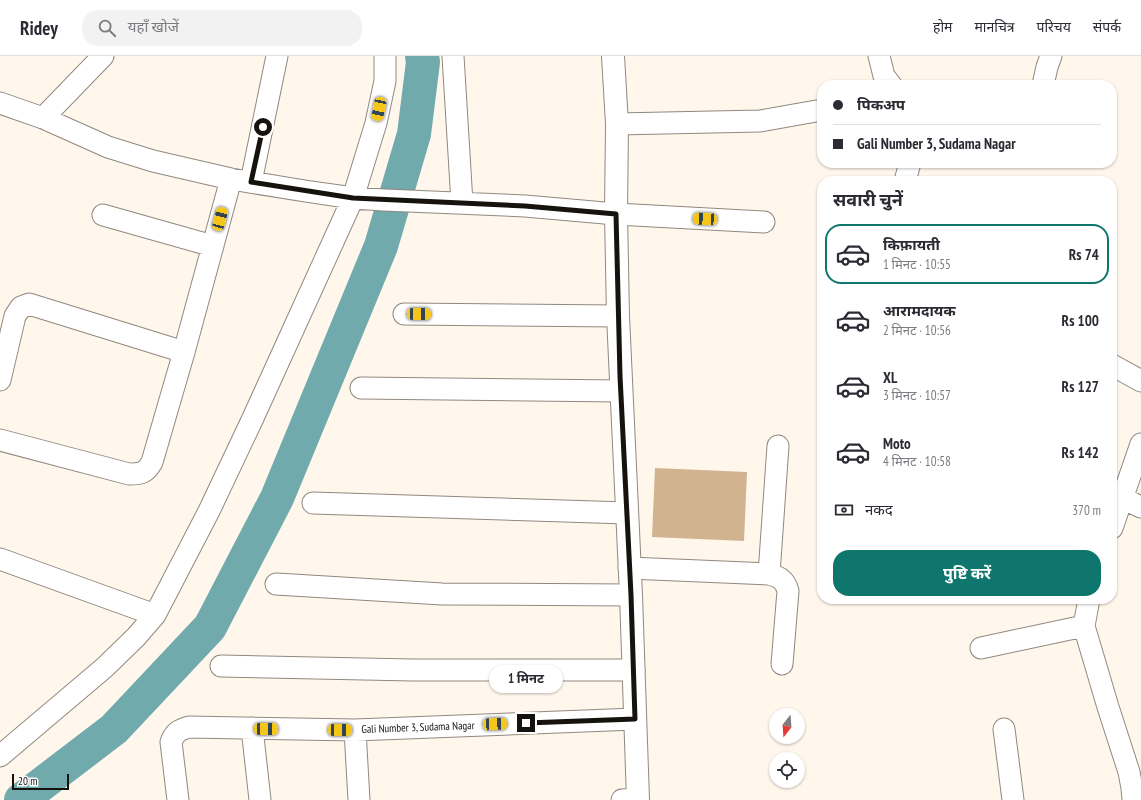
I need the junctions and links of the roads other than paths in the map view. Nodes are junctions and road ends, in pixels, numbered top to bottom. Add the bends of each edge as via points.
1 (103, 56) edge
2 (276, 56) edge
3 (385, 56) edge
4 (453, 56) edge
5 (613, 56) edge
6 (879, 56) edge
7 (1051, 56) edge
8 (887, 80) edge
9 (1044, 80) edge
10 (0, 103) edge
11 (817, 111) edge
12 (43, 118) junction
13 (617, 124) junction
14 (230, 179) junction
15 (251, 182) junction
16 (353, 198) junction
17 (462, 203) junction
18 (616, 214) junction
19 (103, 215) dead end
20 (764, 222) dead end
21 (213, 246) junction
22 (8, 313) edge
23 (404, 314) dead end
24 (618, 316) junction
25 (184, 352) junction
26 (1117, 368) edge
27 (0, 380) edge
28 (1141, 381) edge
29 (360, 388) dead end
30 (620, 391) junction
31 (0, 440) edge
32 (1141, 444) edge
33 (778, 446) dead end
34 (1122, 498) junction
35 (313, 503) dead end
36 (1141, 507) edge
37 (627, 513) junction
38 (1117, 513) edge
39 (0, 559) edge
40 (629, 568) junction
41 (769, 574) junction
42 (276, 584) dead end
43 (631, 595) junction
44 (1088, 604) edge
45 (154, 614) junction
46 (1084, 626) junction
47 (981, 648) dead end
48 (782, 664) dead end
49 (221, 666) dead end
50 (634, 670) junction
51 (635, 719) junction
52 (252, 728) junction
53 (1004, 729) dead end
54 (355, 730) junction
55 (0, 756) edge
56 (178, 800) edge
57 (260, 800) edge
58 (359, 800) edge
59 (633, 800) edge
60 (1013, 800) edge
61 (1132, 800) edge

1 - 12 street
2 - 15 street
3 - 16 street via 385,81 376,123
4 - 17 street
5 - 13 main road
6 - 8 street
7 - 9 street
10 - 12 street
11 - 13 street via 760,121
12 - 14 street via 108,147 153,161
13 - 18 main road
14 - 15 street
14 - 21 street
15 - 16 street
16 - 17 street
16 - 45 street via 212,504
17 - 18 street
18 - 20 street
18 - 24 main road
19 - 21 street
21 - 25 street
22 - 25 street via 25,305 37,305
22 - 27 street
23 - 24 street
24 - 30 main road
25 - 31 street via 152,462 149,468 140,474 129,474
26 - 28 street
29 - 30 street
30 - 37 main road
32 - 34 street
33 - 41 street
34 - 36 street
34 - 38 street
35 - 37 street
37 - 40 main road
39 - 45 street
40 - 41 street
40 - 43 main road
41 - 48 street via 780,577 786,583 788,591
42 - 43 street via 442,594
43 - 50 main road
44 - 46 street
45 - 55 street via 136,637 104,668
46 - 47 street
46 - 61 street via 1129,772
49 - 50 street via 413,670
50 - 51 main road
51 - 54 street, Gali Number 3, Sudama Nagar
51 - 59 main road
52 - 54 street, Gali Number 3, Sudama Nagar
52 - 56 street, Gali Number 3, Sudama Nagar via 189,727 178,730 171,742
52 - 57 street
53 - 60 street
54 - 58 street

